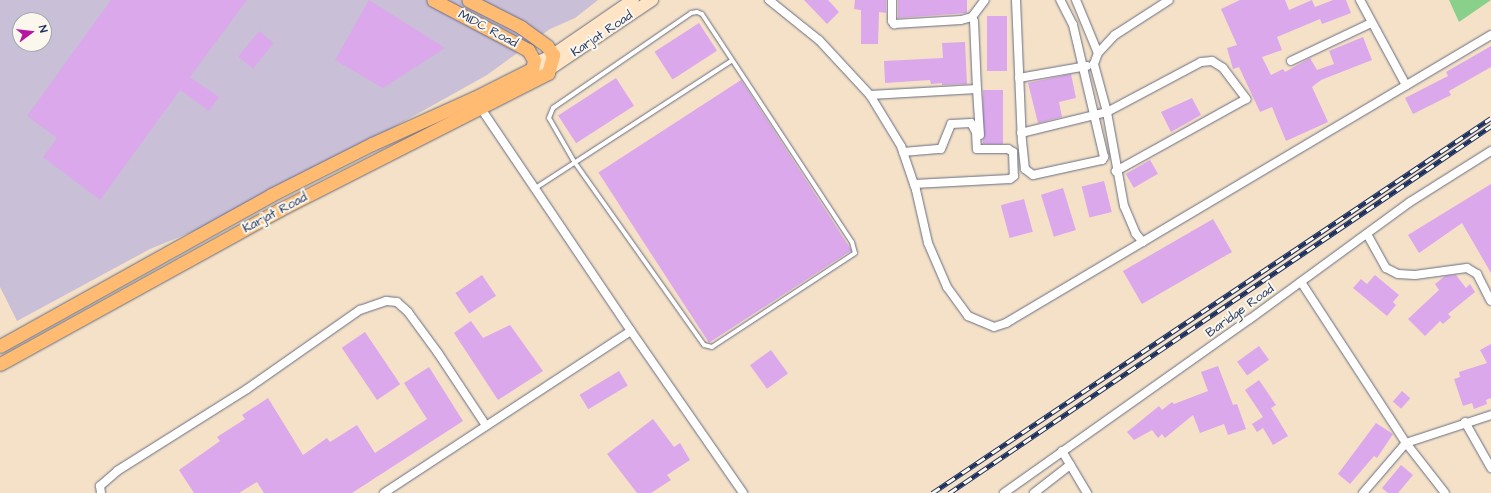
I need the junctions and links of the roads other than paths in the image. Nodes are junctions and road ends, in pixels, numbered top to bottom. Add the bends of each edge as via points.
1 (433, 0) edge
2 (468, 0) edge
3 (633, 0) edge
4 (652, 0) edge
5 (769, 0) edge
6 (892, 0) edge
7 (985, 0) edge
8 (1016, 0) edge
9 (1060, 0) edge
10 (1076, 0) edge
11 (1169, 0) edge
12 (1360, 0) edge
13 (974, 20) dead end
14 (1371, 23) junction
15 (1491, 35) edge
16 (1098, 53) junction
17 (731, 61) junction
18 (1291, 61) dead end
19 (552, 62) junction
20 (1094, 64) junction
21 (533, 66) junction
22 (1083, 66) junction
23 (1019, 78) junction
24 (1406, 85) junction
25 (977, 89) junction
26 (870, 94) junction
27 (474, 98) junction
28 (481, 109) junction
29 (1106, 112) junction
30 (1094, 115) junction
31 (1021, 133) junction
32 (981, 149) junction
33 (1491, 151) edge
34 (903, 152) junction
35 (575, 163) junction
36 (1116, 171) junction
37 (914, 184) junction
38 (534, 190) junction
39 (1367, 234) junction
40 (1143, 242) junction
41 (1301, 282) junction
42 (1491, 301) edge
43 (631, 331) junction
44 (0, 346) edge
45 (0, 364) edge
46 (1491, 414) edge
47 (1465, 422) junction
48 (485, 424) junction
49 (1406, 443) junction
50 (1062, 451) junction
51 (1070, 465) junction
52 (1491, 468) edge
53 (1080, 481) junction
54 (101, 493) edge
55 (384, 493) edge
56 (743, 493) edge
57 (1004, 493) edge
58 (1034, 493) edge
59 (1079, 493) edge
60 (1086, 493) edge
61 (1364, 493) edge
62 (1445, 493) edge

1 - 21 main road, MIDC Road via 528,50 533,57
2 - 19 main road, MIDC Road via 521,27 547,46
3 - 19 main road, Karjat Road
4 - 19 main road, Karjat Road
5 - 26 street via 819,40
6 - 7 street via 894,24 917,24 972,17
8 - 23 street
9 - 22 street via 1073,25
10 - 16 street
11 - 16 street via 1115,35
12 - 14 street
13 - 25 street
14 - 18 street
14 - 24 street
15 - 24 street
16 - 20 street
17 - 35 lane
17 - 35 lane via 702,14 691,13 549,113 549,118
17 - 35 lane via 852,242 855,253 744,328 712,348 704,345
19 - 21 main road, Karjat Road
19 - 28 main road, Karjat Road via 544,77
20 - 22 street
20 - 29 street
21 - 27 main road, Karjat Road
22 - 23 street
22 - 30 street
23 - 31 street
24 - 40 street
25 - 26 street
25 - 32 street
26 - 34 street
27 - 28 street
27 - 44 main road, Karjat Road via 372,144 271,195
28 - 38 street
28 - 45 main road, Karjat Road via 279,210
29 - 30 street
29 - 36 street
29 - 36 street via 1201,62 1212,61 1223,68 1246,99
30 - 31 street
30 - 31 street via 1104,157 1102,160 1033,175 1025,169
32 - 34 street via 977,149 976,132 971,123 951,124 941,149
32 - 37 street via 1010,150 1014,178
33 - 39 street, Baridge Road via 1410,202
34 - 37 street
35 - 38 lane
36 - 40 street via 1128,218
37 - 40 street via 928,244 947,287 968,316 994,327 1006,323
38 - 43 street
39 - 41 street, Baridge Road
39 - 42 street via 1386,268 1398,274 1415,275 1467,268 1477,274
41 - 49 street
41 - 50 street, Baridge Road
43 - 48 street
43 - 56 street
46 - 47 street
47 - 49 street
47 - 52 street
48 - 54 street via 408,312 397,302 386,301 360,310 247,389 117,471 100,486
48 - 55 street
49 - 61 street
49 - 62 street
50 - 51 street
50 - 57 street, Baridge Road
51 - 53 street
51 - 58 street
53 - 59 street
53 - 60 street

